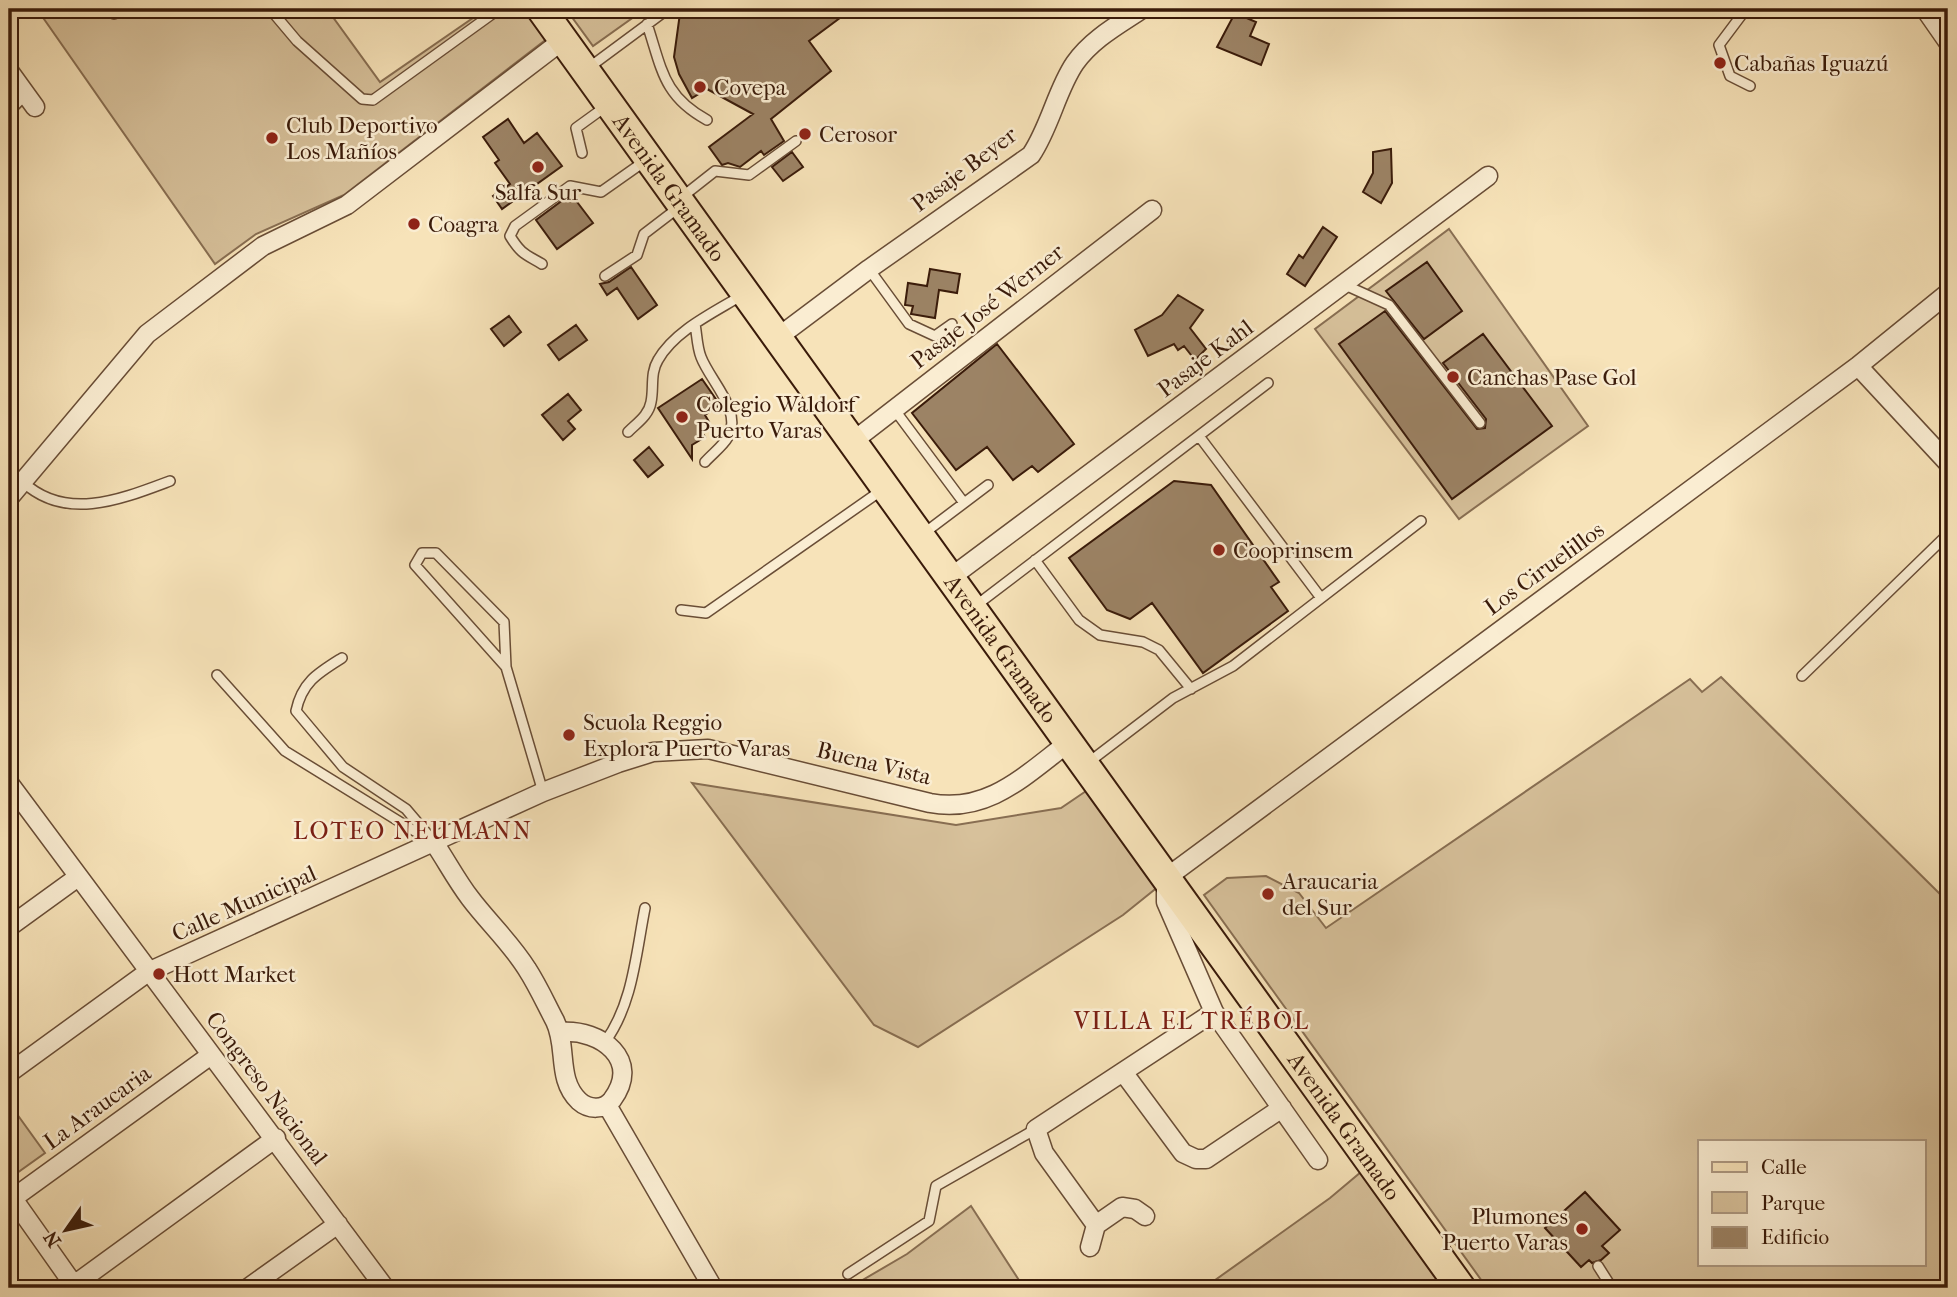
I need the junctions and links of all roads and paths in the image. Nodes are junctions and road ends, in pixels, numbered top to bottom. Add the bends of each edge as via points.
1 (126, 9) edge
2 (270, 9) edge
3 (499, 9) edge
4 (541, 9) edge
5 (668, 9) edge
6 (1142, 9) edge
7 (1746, 9) edge
8 (1925, 9) edge
9 (114, 14) dead end
10 (647, 24) junction
11 (564, 40) junction
12 (1948, 42) edge
13 (585, 70) junction
14 (9, 71) edge
15 (1751, 86) dead end
16 (23, 91) junction
17 (609, 103) junction
18 (9, 105) edge
19 (34, 107) dead end
20 (707, 120) dead end
21 (796, 141) dead end
22 (583, 153) dead end
23 (649, 159) junction
24 (1488, 176) dead end
25 (680, 203) junction
26 (1152, 210) dead end
27 (542, 264) dead end
28 (869, 269) junction
29 (605, 276) dead end
30 (1345, 285) junction
31 (745, 293) junction
32 (1948, 293) edge
33 (695, 324) junction
34 (952, 324) dead end
35 (778, 338) junction
36 (1858, 366) junction
37 (1268, 383) dead end
38 (894, 410) junction
39 (1480, 422) dead end
40 (628, 432) dead end
41 (1199, 436) junction
42 (852, 442) junction
43 (705, 462) dead end
44 (1948, 463) edge
45 (170, 481) dead end
46 (23, 482) junction
47 (988, 485) dead end
48 (885, 488) junction
49 (9, 498) edge
50 (964, 503) junction
51 (1421, 521) dead end
52 (1948, 534) edge
53 (920, 536) junction
54 (1035, 560) junction
55 (950, 578) junction
56 (1321, 598) junction
57 (972, 609) junction
58 (681, 610) dead end
59 (342, 658) dead end
60 (506, 667) junction
61 (217, 675) dead end
62 (1802, 676) dead end
63 (1191, 689) junction
64 (1068, 743) junction
65 (1084, 765) junction
66 (9, 783) edge
67 (543, 792) junction
68 (15, 806) edge
69 (435, 844) junction
70 (78, 877) junction
71 (1166, 878) junction
72 (645, 908) dead end
73 (9, 927) edge
74 (148, 972) junction
75 (1214, 1012) junction
76 (561, 1032) junction
77 (605, 1042) junction
78 (211, 1055) junction
79 (1123, 1072) junction
80 (9, 1073) edge
81 (607, 1105) junction
82 (1282, 1108) junction
83 (1036, 1129) junction
84 (276, 1138) junction
85 (1318, 1160) dead end
86 (11, 1196) edge
87 (1145, 1216) dead end
88 (338, 1224) junction
89 (1097, 1224) junction
90 (1090, 1247) dead end
91 (1598, 1266) dead end
92 (848, 1274) dead end
93 (75, 1287) edge
94 (248, 1288) edge
95 (385, 1288) edge
96 (713, 1288) edge
97 (1461, 1288) edge
98 (1612, 1288) edge

1 - 9 lane
2 - 3 lane via 362,99 373,100
4 - 11 main road, Avenida Gramado
5 - 10 lane
6 - 28 street, Pasaje Beyer via 1090,45 1073,65 1045,134 1031,155
7 - 15 lane via 1719,44 1730,76
8 - 12 street
10 - 13 lane
10 - 20 lane via 670,91
11 - 13 main road, Avenida Gramado
11 - 46 street via 347,205 263,246 147,334
13 - 17 main road, Avenida Gramado
14 - 16 street
16 - 18 street
16 - 19 street
17 - 22 lane via 576,128
17 - 23 main road, Avenida Gramado
21 - 25 lane via 749,175 715,171
23 - 25 main road, Avenida Gramado
23 - 27 lane via 601,192 570,186 516,226 510,236 517,247 524,256
24 - 30 street, Pasaje Kahl
25 - 29 lane via 644,234 637,255
25 - 31 main road, Avenida Gramado
26 - 38 street, Pasaje José Werner
28 - 34 lane via 909,324 935,336
28 - 35 street, Pasaje Beyer
30 - 39 lane via 1389,305
30 - 55 street, Pasaje Kahl
31 - 33 lane
31 - 35 main road, Avenida Gramado
32 - 36 street, Los Ciruelillos
33 - 40 lane via 656,362 651,403
33 - 43 lane via 699,354 729,407 732,423 728,438
35 - 42 main road, Avenida Gramado
36 - 44 street
36 - 71 street, Los Ciruelillos
37 - 41 lane
38 - 42 street, Pasaje José Werner
38 - 50 lane
41 - 54 lane
41 - 56 lane
42 - 48 main road, Avenida Gramado
45 - 46 lane via 85,506 48,500
46 - 49 street
47 - 50 lane
48 - 53 main road, Avenida Gramado
48 - 58 lane via 706,613
50 - 53 lane
51 - 56 lane
52 - 62 lane
53 - 55 main road, Avenida Gramado
54 - 57 lane
54 - 63 lane via 1079,620 1100,635 1143,642 1159,650
55 - 57 main road, Avenida Gramado
56 - 63 lane via 1233,666
57 - 64 main road, Avenida Gramado
59 - 69 lane via 305,686 296,711 343,767 406,809
60 - 60 lane via 415,565 422,553 436,553 504,622
60 - 67 lane
61 - 69 lane via 285,751
63 - 65 lane
64 - 65 main road, Avenida Gramado
64 - 67 street, Buena Vista via 1000,794 958,806 727,752 690,748 635,757
65 - 71 main road, Avenida Gramado
66 - 68 street, Congreso Nacional
67 - 69 street, Buena Vista
68 - 70 street, Congreso Nacional
69 - 74 street, Calle Municipal
69 - 76 street via 469,897 527,968
70 - 73 street
70 - 74 street, Congreso Nacional
71 - 75 street via 1166,902
71 - 97 main road, Avenida Gramado
72 - 77 lane via 618,1025
74 - 78 street, Congreso Nacional
74 - 80 street, Calle Municipal
75 - 79 street
75 - 82 street
76 - 77 street via 573,1031
76 - 81 street via 568,1086 580,1102 594,1108
77 - 81 street via 623,1069 621,1088
78 - 84 street, Congreso Nacional
78 - 86 street, La Araucaria
79 - 82 street via 1184,1153 1196,1159 1206,1159
79 - 83 street
81 - 96 street
82 - 85 street
83 - 89 street via 1044,1153
83 - 92 lane via 936,1186 929,1221
84 - 88 street, Congreso Nacional
84 - 93 street
86 - 93 street
87 - 89 street via 1122,1207
88 - 94 street
88 - 95 street, Congreso Nacional
89 - 90 street
91 - 98 lane

